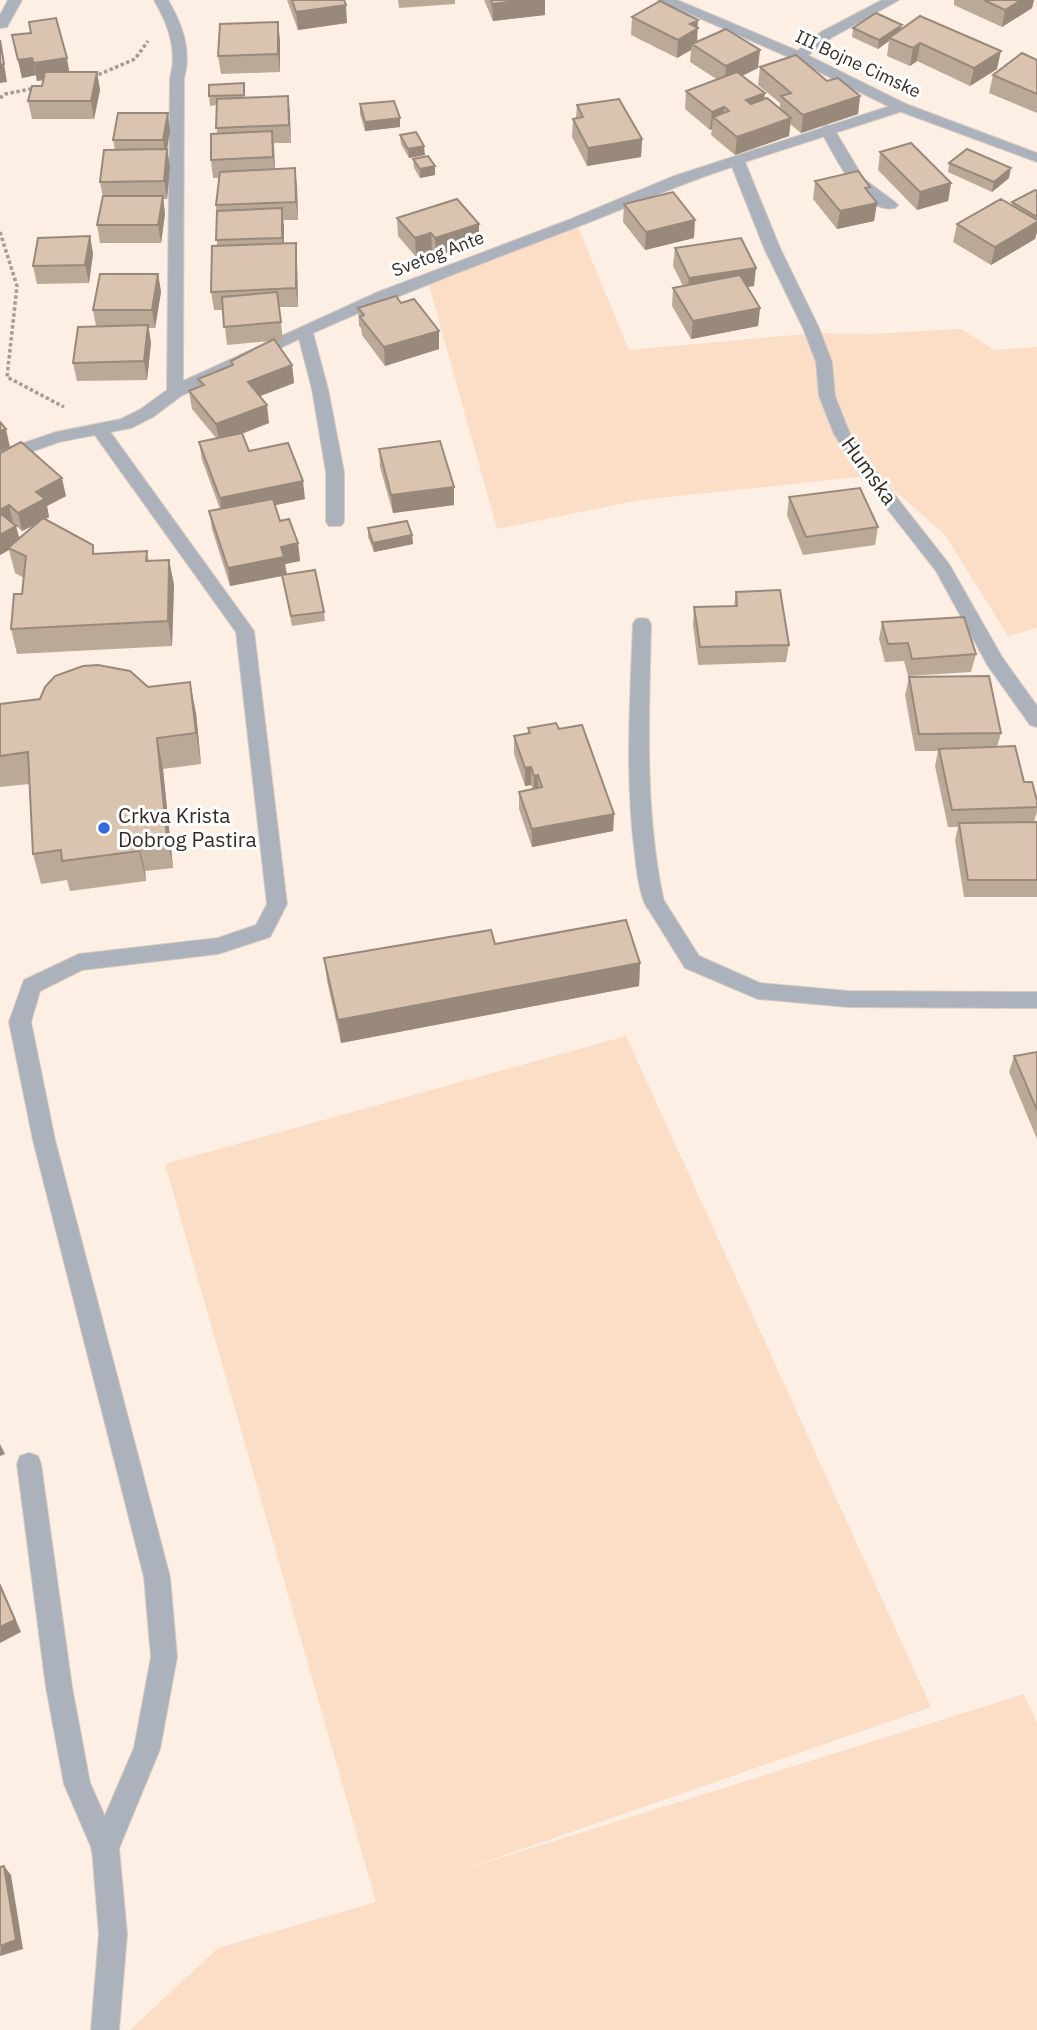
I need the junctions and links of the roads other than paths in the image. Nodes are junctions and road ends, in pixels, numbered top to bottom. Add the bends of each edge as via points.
1 (15, 0) edge
2 (665, 0) edge
3 (892, 0) edge
4 (163, 3) edge
5 (2, 24) dead end
6 (798, 56) junction
7 (901, 107) junction
8 (827, 129) junction
9 (1037, 158) edge
10 (736, 159) junction
11 (890, 205) dead end
12 (305, 332) junction
13 (176, 392) junction
14 (100, 430) junction
15 (0, 457) edge
16 (335, 522) dead end
17 (642, 624) dead end
18 (1037, 720) edge
19 (1037, 1000) edge
20 (29, 1464) dead end
21 (105, 1848) junction
22 (105, 2030) edge

1 - 5 street
2 - 6 street, III Bojne Cimske
3 - 6 street via 826,35
4 - 13 street via 177,36 181,69 177,78
6 - 7 street, III Bojne Cimske
7 - 8 street, Svetog Ante
7 - 9 street, III Bojne Cimske
8 - 10 street, Svetog Ante
8 - 11 street via 855,180
10 - 12 street, Svetog Ante via 427,278
10 - 18 street, Humska via 820,351 827,396 842,434 943,568 995,661
12 - 13 street, Svetog Ante
12 - 16 street via 335,472
13 - 14 street, Svetog Ante via 125,424
14 - 15 street, Svetog Ante via 57,437
14 - 21 street via 245,631 277,904 263,931 218,946 79,962 31,986 20,1022 44,1140 157,1577 164,1657 147,1749
17 - 19 street via 639,777 647,873 654,902 692,962 758,991 848,999
20 - 21 street via 77,1784
21 - 22 street via 113,1934

